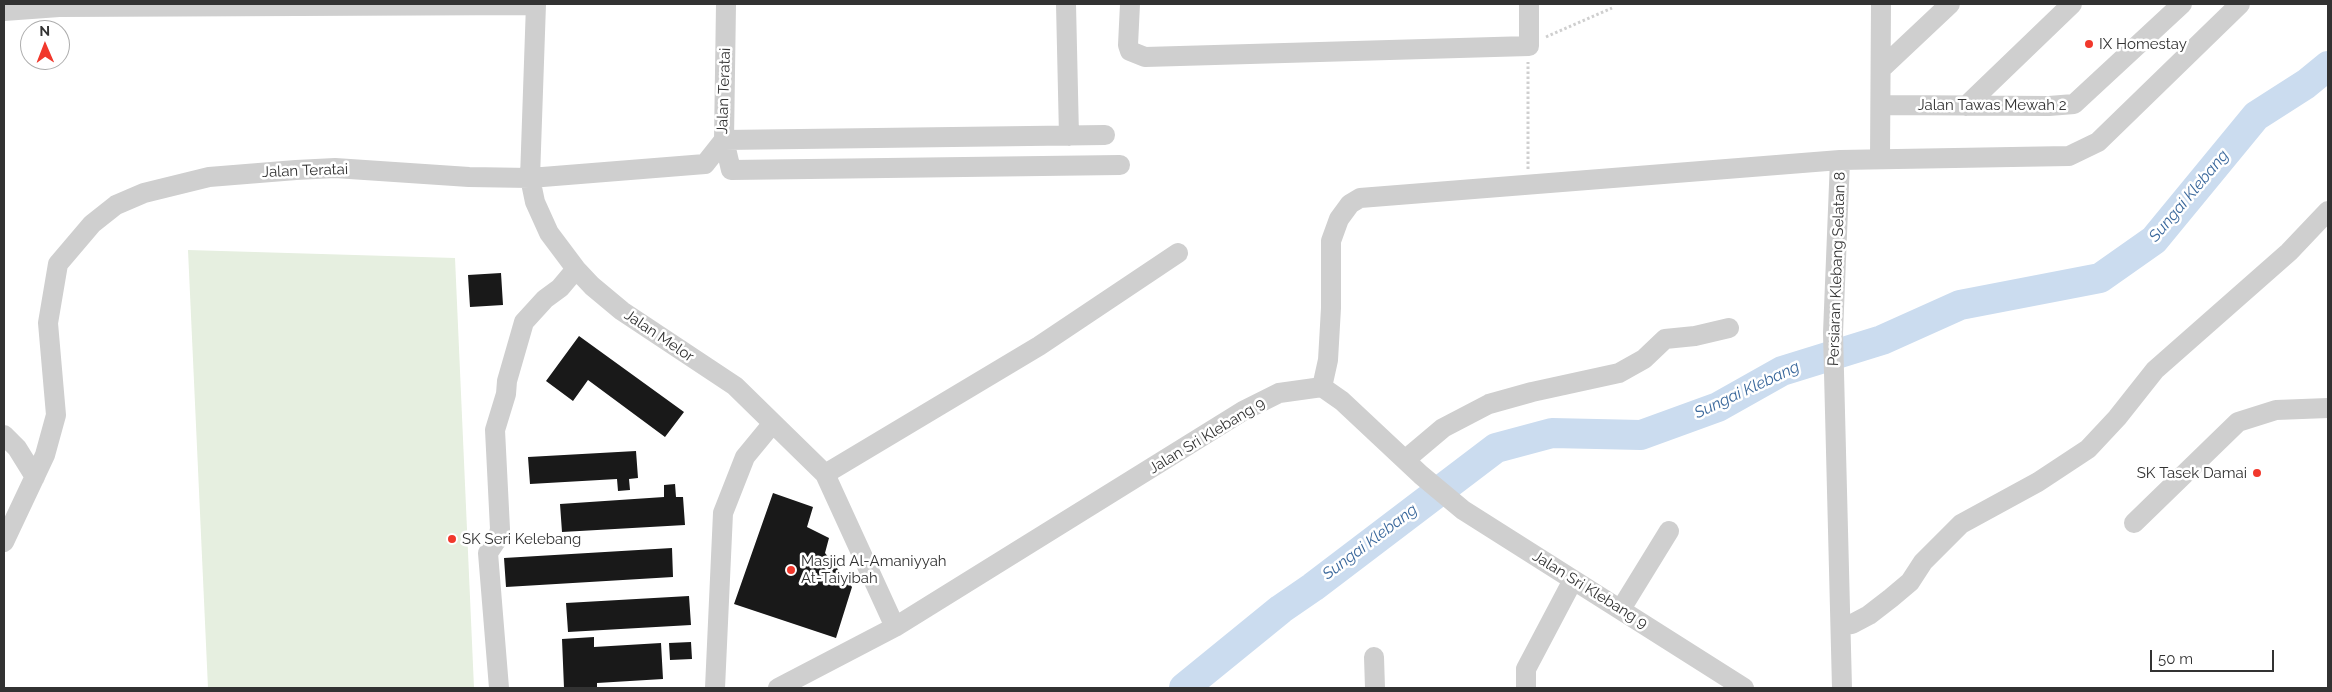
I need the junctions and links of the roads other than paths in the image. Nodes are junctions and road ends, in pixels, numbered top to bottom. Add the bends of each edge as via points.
1 (361, 4) edge
2 (536, 4) edge
3 (726, 4) edge
4 (1066, 4) edge
5 (1130, 4) edge
6 (1529, 4) edge
7 (1881, 4) edge
8 (1950, 4) edge
9 (2072, 4) edge
10 (2182, 4) edge
11 (2240, 4) edge
12 (59, 5) edge
13 (4, 11) edge
14 (1882, 68) junction
15 (1882, 105) junction
16 (1966, 106) junction
17 (1105, 135) dead end
18 (1069, 136) junction
19 (724, 140) junction
20 (1880, 158) junction
21 (1840, 160) junction
22 (1120, 166) dead end
23 (530, 178) junction
24 (2328, 211) edge
25 (1178, 253) dead end
26 (576, 269) junction
27 (1729, 328) dead end
28 (1322, 387) junction
29 (2328, 408) edge
30 (774, 423) junction
31 (4, 435) edge
32 (1405, 460) junction
33 (825, 474) junction
34 (35, 477) junction
35 (2134, 523) dead end
36 (1669, 531) dead end
37 (4, 542) edge
38 (1573, 580) junction
39 (1621, 609) junction
40 (1841, 626) junction
41 (895, 627) junction
42 (1374, 657) dead end
43 (499, 688) edge
44 (715, 688) edge
45 (778, 688) edge
46 (1375, 688) edge
47 (1526, 688) edge
48 (1744, 688) edge
49 (1842, 688) edge

1 - 2 street
1 - 12 street
2 - 23 street, Jalan Melor
3 - 19 street, Jalan Teratai
4 - 18 street
5 - 6 street via 1128,44 1130,51 1145,57 1528,46
7 - 14 street
8 - 14 street
9 - 16 street
10 - 16 street, Jalan Tawas Mewah 2 via 2074,104
11 - 20 street, Persiaran Klebang Selatan 8 via 2098,142 2069,156
12 - 13 street
14 - 15 street
15 - 16 street, Jalan Tawas Mewah 2
15 - 20 street
17 - 18 street
18 - 19 street
19 - 22 street via 731,170
19 - 23 street, Jalan Teratai via 705,164
20 - 21 street, Persiaran Klebang Selatan 8
21 - 28 street via 1360,198 1350,204 1339,219 1331,241 1328,360
21 - 40 street, Persiaran Klebang Selatan 8 via 1833,333
23 - 26 street, Jalan Melor via 549,233
23 - 34 street, Jalan Teratai via 335,168 296,170 209,177 144,193 116,205 92,224 58,264 48,323 56,415 45,456
24 - 40 street via 2289,252 2155,370 2088,449 2038,482 1961,524 1923,562 1910,582 1869,615
25 - 33 street via 1039,346
26 - 30 street, Jalan Melor via 622,311 735,386
26 - 43 street via 524,322 495,430 500,529 488,553
27 - 32 street via 1664,339 1644,360 1619,373 1489,404 1443,428
28 - 32 street, Jalan Sri Klebang 9 via 1342,401
28 - 41 street, Jalan Sri Klebang 9 via 1279,393 1244,412
29 - 35 street via 2276,410 2238,422
30 - 33 street, Jalan Melor
30 - 44 street via 745,457 723,512
31 - 34 street via 17,448
32 - 38 street, Jalan Sri Klebang 9 via 1462,510
33 - 41 street, Jalan Melor
34 - 37 street, Jalan Teratai
36 - 39 street
38 - 39 street, Jalan Sri Klebang 9
38 - 47 street via 1526,669
39 - 48 street, Jalan Sri Klebang 9
40 - 49 street, Persiaran Klebang Selatan 8
41 - 45 street, Jalan Sri Klebang 9
42 - 46 street

